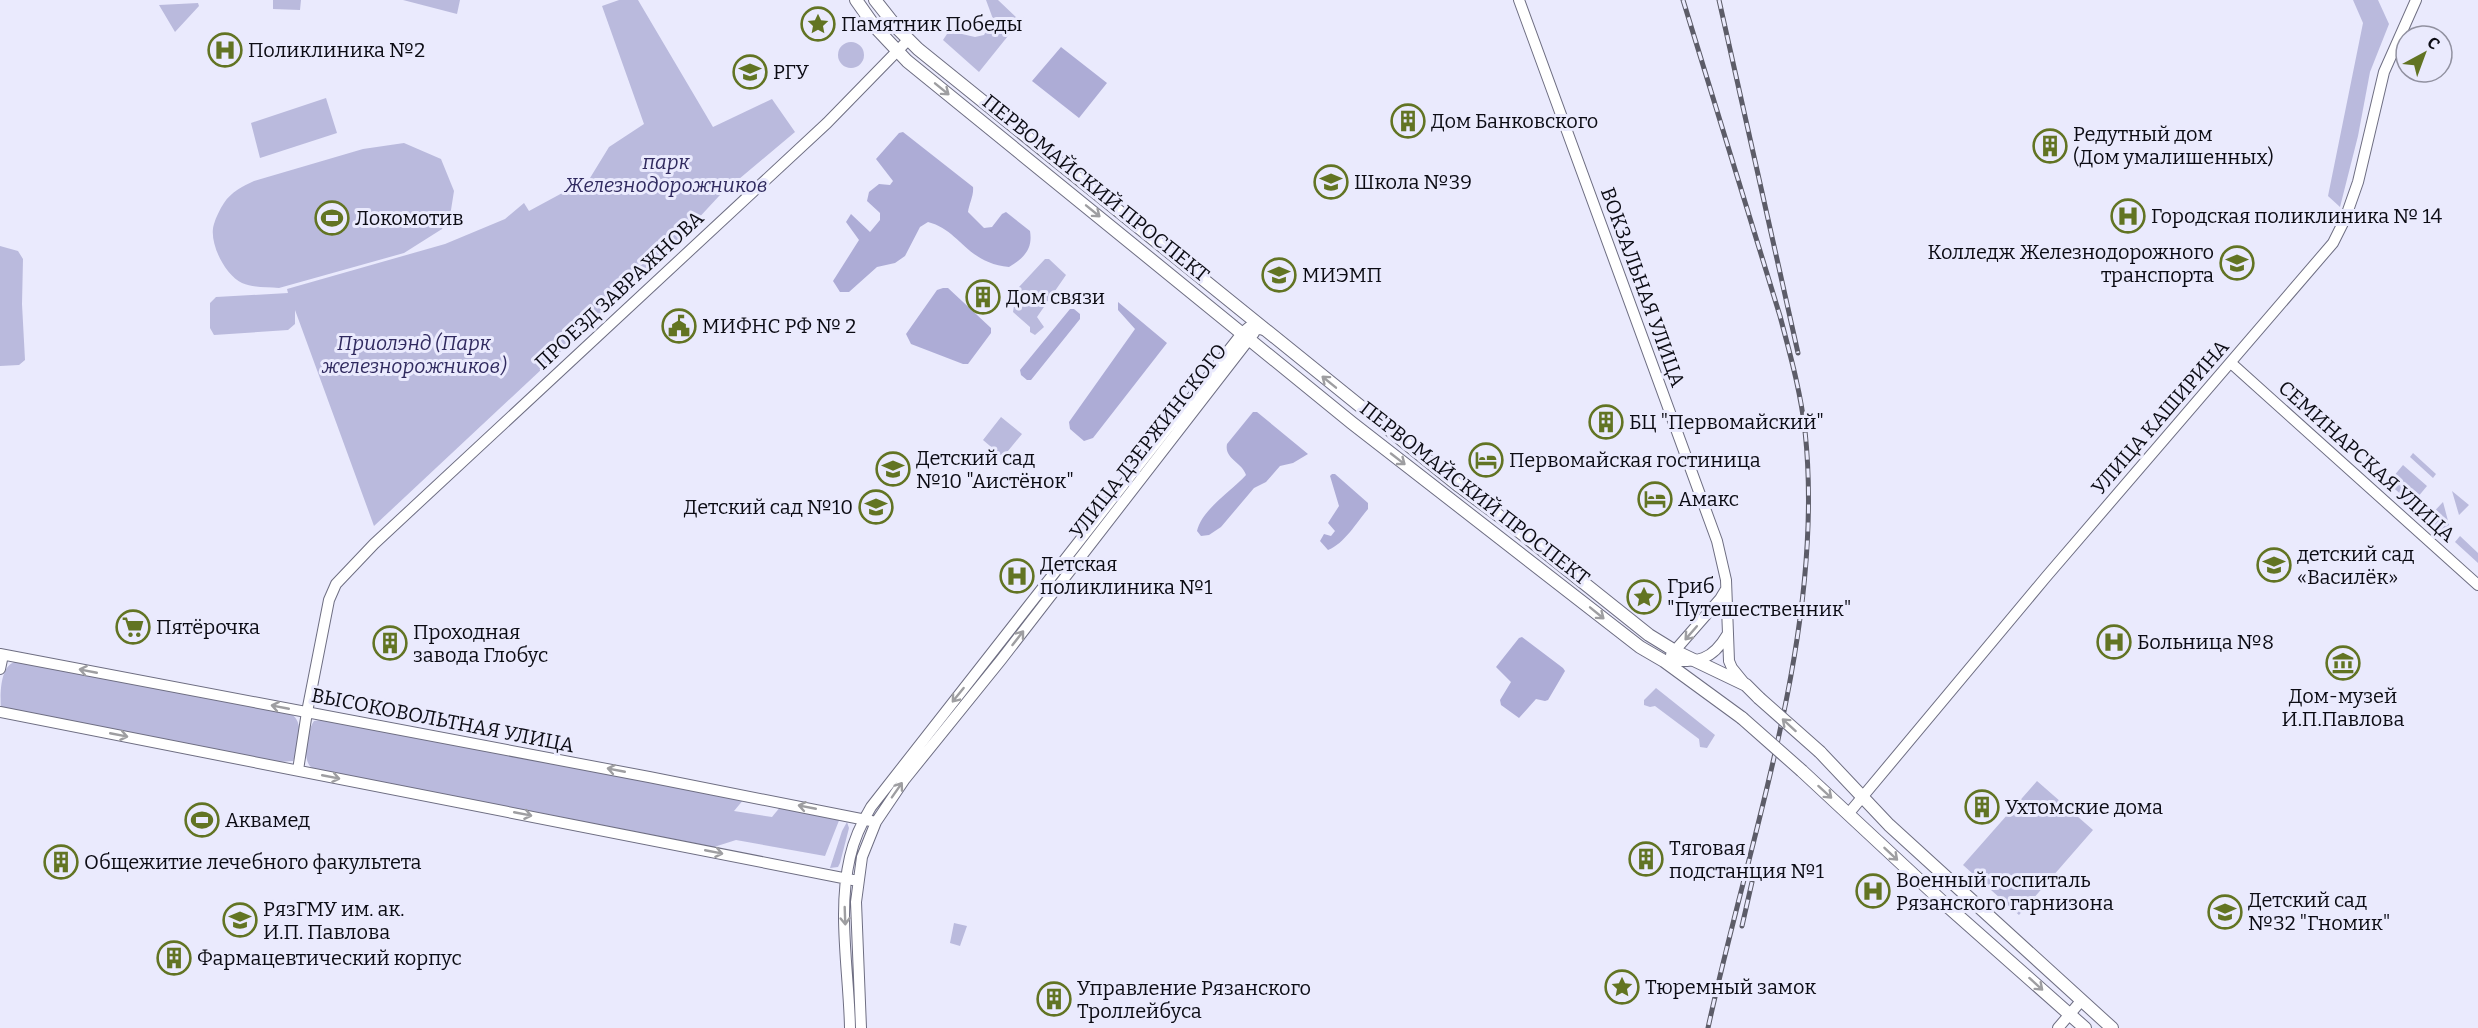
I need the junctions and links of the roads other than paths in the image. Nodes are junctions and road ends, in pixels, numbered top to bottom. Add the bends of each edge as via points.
1 (856, 0) edge
2 (875, 0) edge
3 (1519, 0) edge
4 (2416, 0) edge
5 (908, 40) junction
6 (897, 51) junction
7 (1252, 329) junction
8 (2231, 363) junction
9 (2478, 585) edge
10 (1726, 588) junction
11 (1707, 615) junction
12 (1728, 630) junction
13 (1675, 651) junction
14 (1, 655) edge
15 (1699, 660) junction
16 (1664, 661) junction
17 (0, 669) edge
18 (1746, 685) junction
19 (0, 712) edge
20 (307, 712) junction
21 (298, 770) junction
22 (1863, 796) junction
23 (1849, 813) junction
24 (870, 821) junction
25 (852, 880) junction
26 (855, 1002) junction
27 (2081, 1002) junction
28 (2071, 1015) junction
29 (850, 1028) edge
30 (861, 1028) edge
31 (2058, 1028) edge
32 (2085, 1028) edge
33 (2112, 1028) edge

1 - 6 main road, ПЕРВОМАЙСКИЙ ПРОСПЕКТ
2 - 5 main road, ПЕРВОМАЙСКИЙ ПРОСПЕКТ
3 - 10 main road, ВОКЗАЛЬНАЯ УЛИЦА via 1717,541
4 - 8 main road, УЛИЦА КАШИРИНА via 2384,72 2358,182 2333,243
5 - 6 main road, ПРОЕЗД ЗАВРАЖНОВА
5 - 7 main road, ПЕРВОМАЙСКИЙ ПРОСПЕКТ
6 -> 7 main road, ПЕРВОМАЙСКИЙ ПРОСПЕКТ
6 - 20 main road, ПРОЕЗД ЗАВРАЖНОВА via 826,123 336,584 329,600
13 -> 7 main road, ПЕРВОМАЙСКИЙ ПРОСПЕКТ via 1649,635 1510,524
7 -> 16 main road, ПЕРВОМАЙСКИЙ ПРОСПЕКТ via 1450,500 1640,647
7 - 24 main road, УЛИЦА ДЗЕРЖИНСКОГО via 997,656 896,772
8 - 9 main road, СЕМИНАРСКАЯ УЛИЦА
8 - 22 main road, УЛИЦА КАШИРИНА
10 - 11 main road
10 - 12 main road, ВОКЗАЛЬНАЯ УЛИЦА
11 - 12 main road via 1714,613 1725,619
11 -> 13 main road
12 - 15 main road via 1714,653
12 - 18 main road, ВОКЗАЛЬНАЯ УЛИЦА via 1729,660
13 - 15 main road, ПЕРВОМАЙСКИЙ ПРОСПЕКТ
13 - 16 main road
14 - 17 main road, ВЫСОКОВОЛЬТНАЯ УЛИЦА
20 -> 14 main road, ВЫСОКОВОЛЬТНАЯ УЛИЦА
15 - 16 main road
15 - 18 main road, ПЕРВОМАЙСКИЙ ПРОСПЕКТ
16 -> 23 main road, ПЕРВОМАЙСКИЙ ПРОСПЕКТ, bridge via 1742,718
22 -> 18 main road, ПЕРВОМАЙСКИЙ ПРОСПЕКТ, bridge
19 -> 21 main road
20 - 21 main road, ПРОЕЗД ЗАВРАЖНОВА
24 -> 20 main road, ВЫСОКОВОЛЬТНАЯ УЛИЦА
21 -> 25 main road
22 - 23 main road, УЛИЦА КАШИРИНА
22 - 27 main road, ПЕРВОМАЙСКИЙ ПРОСПЕКТ via 1889,825
23 -> 28 main road, ПЕРВОМАЙСКИЙ ПРОСПЕКТ
24 - 25 main road, УЛИЦА ДЗЕРЖИНСКОГО via 849,858
25 - 26 main road, УЛИЦА ДЗЕРЖИНСКОГО via 845,899
26 - 29 main road, УЛИЦА ДЗЕРЖИНСКОГО
26 - 30 main road, УЛИЦА ДЗЕРЖИНСКОГО
27 - 28 main road
27 - 33 main road, ПЕРВОМАЙСКИЙ ПРОСПЕКТ
28 - 31 main road
28 - 32 main road, ПЕРВОМАЙСКИЙ ПРОСПЕКТ

